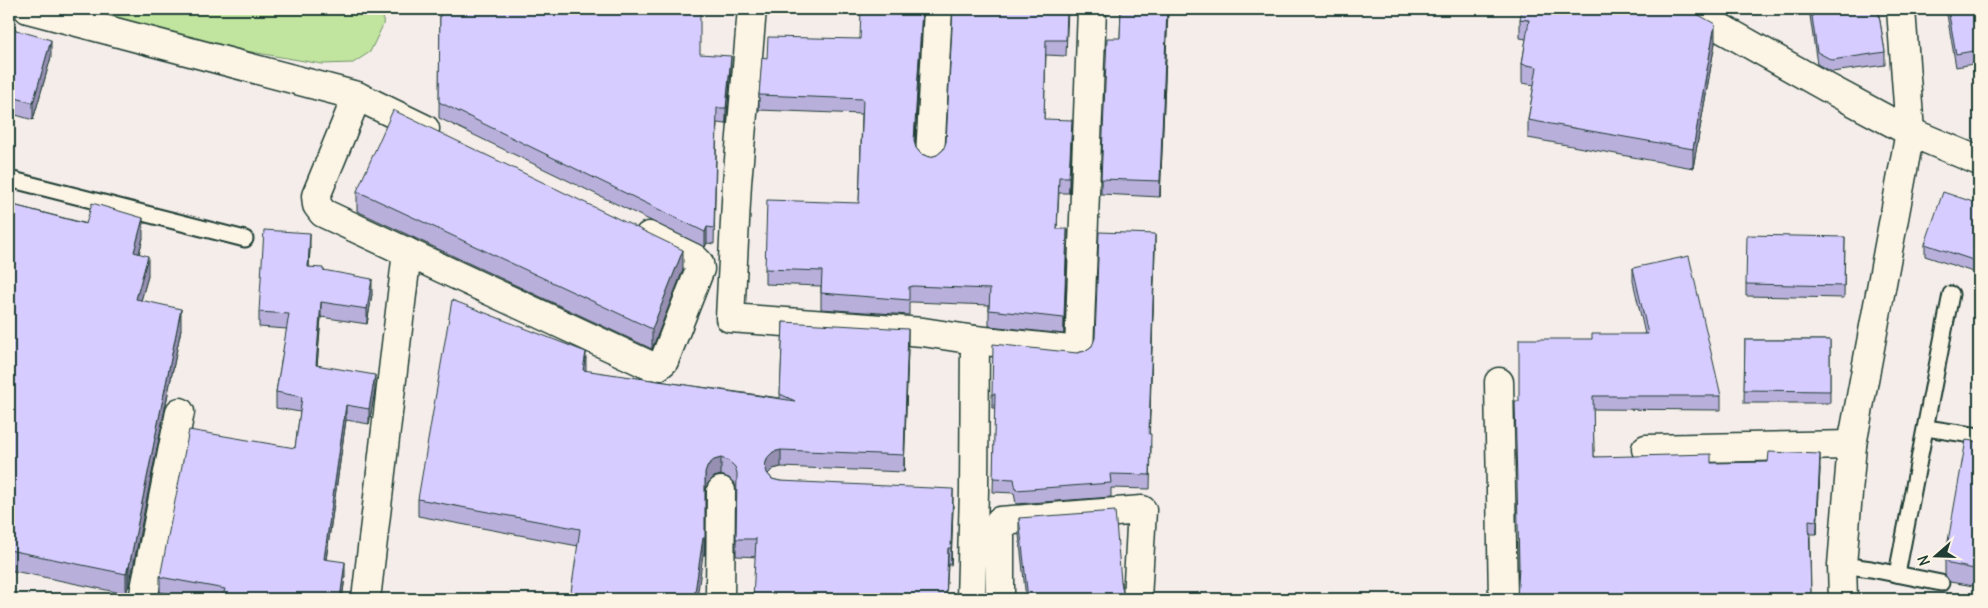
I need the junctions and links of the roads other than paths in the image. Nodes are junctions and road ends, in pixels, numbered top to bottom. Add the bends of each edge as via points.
1 (28, 9) edge
2 (752, 9) edge
3 (938, 9) edge
4 (1092, 9) edge
5 (1687, 9) edge
6 (1901, 9) edge
7 (357, 96) junction
8 (1910, 132) junction
9 (446, 138) edge
10 (930, 157) edge
11 (1979, 161) edge
12 (9, 178) edge
13 (623, 224) edge
14 (245, 239) dead end
15 (407, 252) junction
16 (1951, 294) dead end
17 (975, 340) junction
18 (1499, 382) dead end
19 (180, 412) dead end
20 (1926, 428) junction
21 (1979, 436) edge
22 (1852, 445) junction
23 (1646, 449) dead end
24 (945, 490) edge
25 (721, 491) dead end
26 (974, 491) junction
27 (1842, 565) junction
28 (1897, 574) junction
29 (1941, 584) dead end
30 (144, 599) edge
31 (366, 599) edge
32 (720, 599) edge
33 (971, 599) edge
34 (1000, 599) edge
35 (1137, 599) edge
36 (1503, 599) edge
37 (1843, 599) edge

1 - 7 street
2 - 17 street via 737,182 730,318 923,332
3 - 10 street
4 - 17 street via 1079,351
5 - 8 street
6 - 8 street
7 - 9 street
7 - 15 street via 316,196 317,205 324,213
8 - 11 street
8 - 22 street
12 - 14 lane
13 - 15 street via 699,263 700,269 664,361 658,366 649,365
15 - 31 street
16 - 20 lane
17 - 26 street
18 - 36 street
19 - 30 street
20 - 21 lane
20 - 28 lane
22 - 23 street
22 - 27 street
24 - 26 street
25 - 32 street
26 - 33 street
27 - 28 lane
27 - 37 street
28 - 29 lane
34 - 35 street via 1000,521 1142,510

